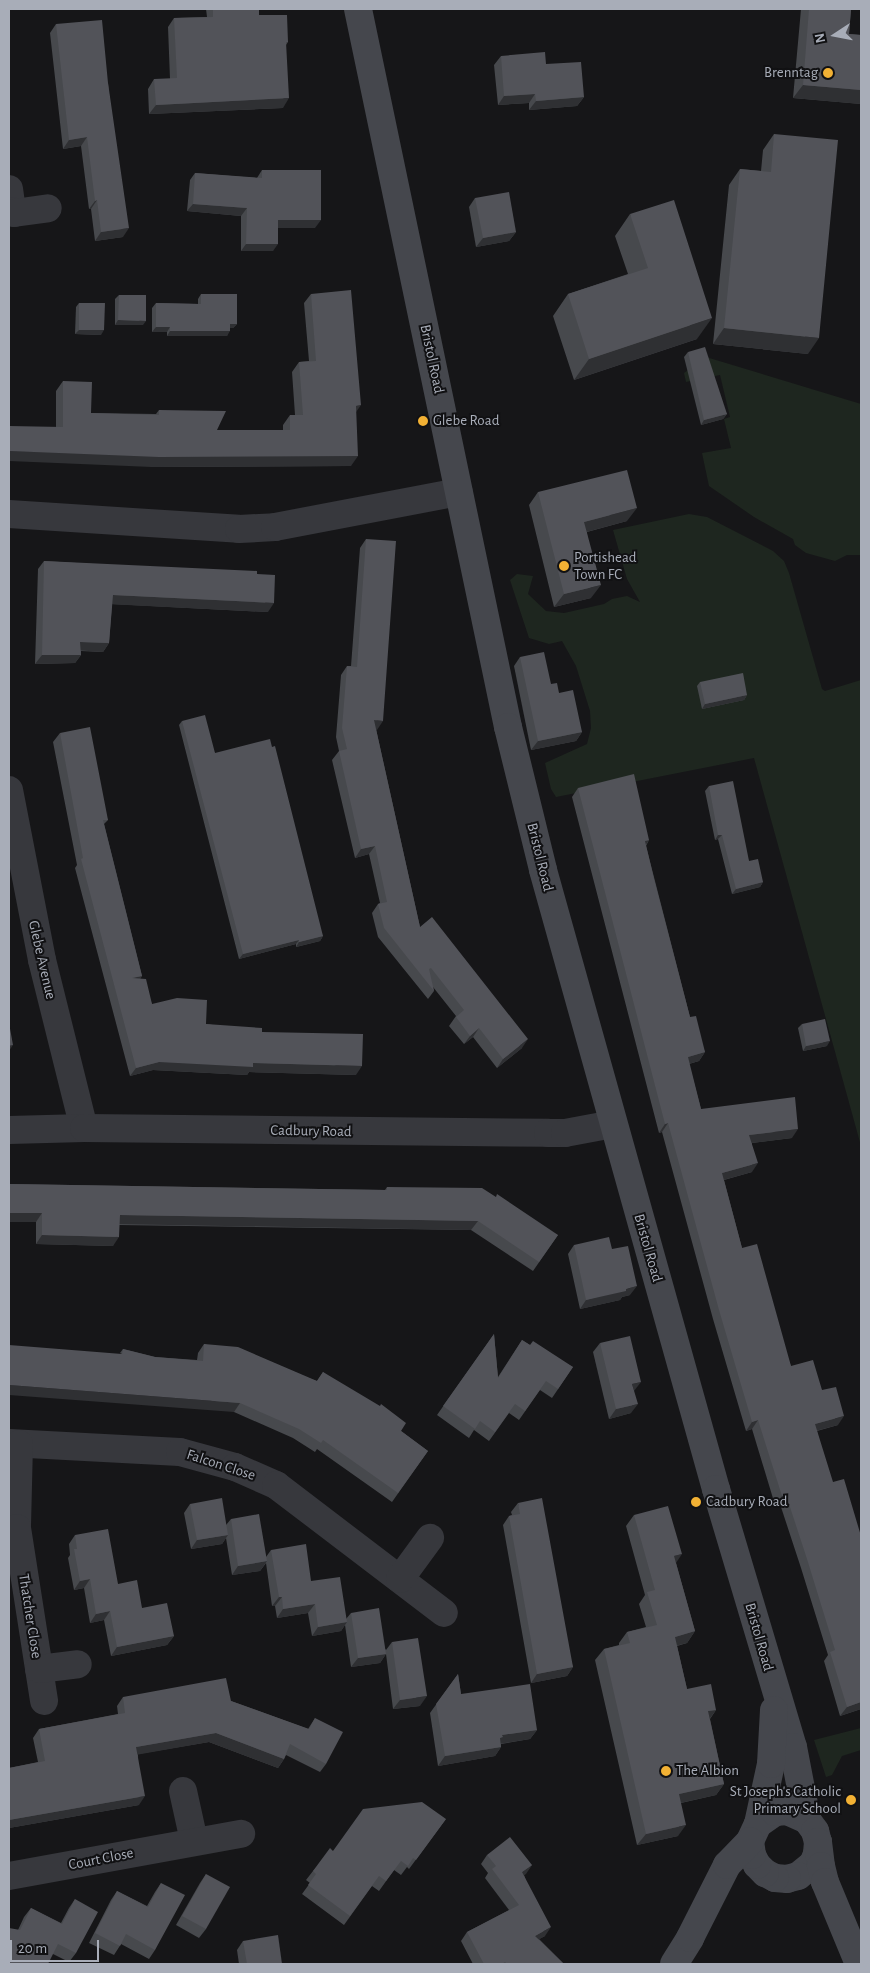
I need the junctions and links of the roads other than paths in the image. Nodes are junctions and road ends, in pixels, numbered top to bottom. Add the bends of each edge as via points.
1 (358, 9) edge
2 (9, 188) edge
3 (48, 208) dead end
4 (459, 492) junction
5 (9, 514) edge
6 (9, 790) edge
7 (613, 1124) junction
8 (84, 1128) junction
9 (9, 1130) edge
10 (14, 1443) edge
11 (430, 1538) dead end
12 (400, 1579) junction
13 (444, 1613) dead end
14 (78, 1664) dead end
15 (39, 1669) junction
16 (775, 1693) junction
17 (44, 1701) dead end
18 (183, 1791) dead end
19 (813, 1831) junction
20 (754, 1833) junction
21 (241, 1834) dead end
22 (194, 1841) junction
23 (9, 1876) edge
24 (787, 1879) junction
25 (845, 1929) junction
26 (674, 1964) edge
27 (859, 1964) edge

1 - 4 main road, Bristol Road
2 - 3 street via 14,213
4 - 5 street via 275,527 239,529
4 - 7 main road, Bristol Road via 508,727 543,870
6 - 8 street, Glebe Avenue via 42,960
7 - 8 street, Cadbury Road via 565,1133
7 - 16 main road, Bristol Road
8 - 9 street, Cadbury Road
10 - 12 street, Falcon Close via 166,1450 213,1459 276,1486
10 - 15 street, Thatcher Close via 17,1528
11 - 12 street
12 - 13 street, Falcon Close
14 - 15 street, Thatcher Close
15 - 17 street, Thatcher Close
16 - 19 main road, Bristol Road via 793,1747
16 - 20 main road via 771,1764
18 - 22 street
19 - 20 main road via 787,1811 775,1812
19 - 24 main road via 817,1854 813,1864 798,1876
19 - 25 main road, Bristol Road via 825,1882
20 - 24 main road via 752,1856 757,1865 775,1878
20 - 26 main road via 727,1865
21 - 22 street, Court Close
22 - 23 street, Court Close
24 - 25 main road via 813,1898
25 - 27 main road, Bristol Road

